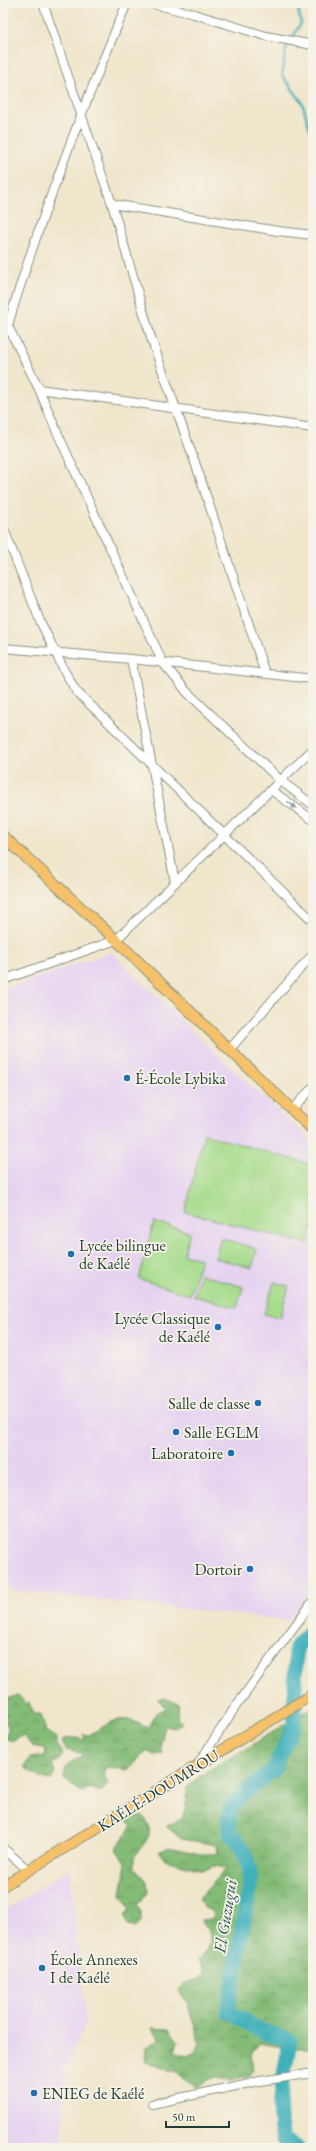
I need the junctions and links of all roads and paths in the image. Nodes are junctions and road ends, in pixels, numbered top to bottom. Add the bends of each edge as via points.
1 (43, 3) edge
2 (127, 3) edge
3 (149, 3) edge
4 (313, 45) edge
5 (80, 113) junction
6 (112, 204) junction
7 (313, 235) edge
8 (3, 316) edge
9 (8, 325) junction
10 (3, 334) edge
11 (39, 389) junction
12 (175, 407) junction
13 (313, 428) edge
14 (3, 527) edge
15 (3, 648) edge
16 (56, 652) junction
17 (131, 658) junction
18 (163, 663) junction
19 (265, 673) junction
20 (313, 679) edge
21 (313, 749) edge
22 (153, 766) junction
23 (281, 781) junction
24 (271, 790) junction
25 (313, 804) edge
26 (313, 820) edge
27 (3, 836) edge
28 (224, 836) junction
29 (175, 882) junction
30 (313, 921) edge
31 (116, 940) junction
32 (313, 954) edge
33 (3, 980) edge
34 (229, 1050) junction
35 (313, 1087) edge
36 (292, 1110) junction
37 (313, 1130) edge
38 (313, 1601) edge
39 (313, 1694) edge
40 (198, 1764) junction
41 (3, 1848) edge
42 (28, 1870) junction
43 (3, 1886) edge
44 (313, 2073) edge
45 (152, 2104) dead end

1 - 5 street
2 - 5 street
3 - 4 street via 266,36
5 - 6 street
5 - 9 street via 38,228
6 - 7 street
6 - 12 street via 152,341
8 - 9 street
9 - 10 street
9 - 11 street
11 - 12 street
11 - 18 street
12 - 13 street
12 - 19 street
14 - 16 street via 29,596
15 - 16 street
16 - 17 street
16 - 22 street via 76,691
17 - 18 street
17 - 22 street
18 - 19 street
18 - 23 street via 187,692
19 - 20 street
21 - 23 street
22 - 28 street
22 - 29 street
23 - 24 street
23 - 25 street
24 -> 26 street
24 - 28 street
27 - 31 main road
28 - 29 street
28 - 30 street
29 - 31 street
31 - 33 street
31 - 34 main road
32 - 34 street
34 - 36 main road
35 - 36 street
36 - 37 main road
38 - 40 street via 236,1706
39 - 40 main road, KAÉLÉ-DOUMROU
40 - 42 main road, KAÉLÉ-DOUMROU
41 - 42 street
42 - 43 main road, KAÉLÉ-DOUMROU
44 - 45 street via 254,2082

